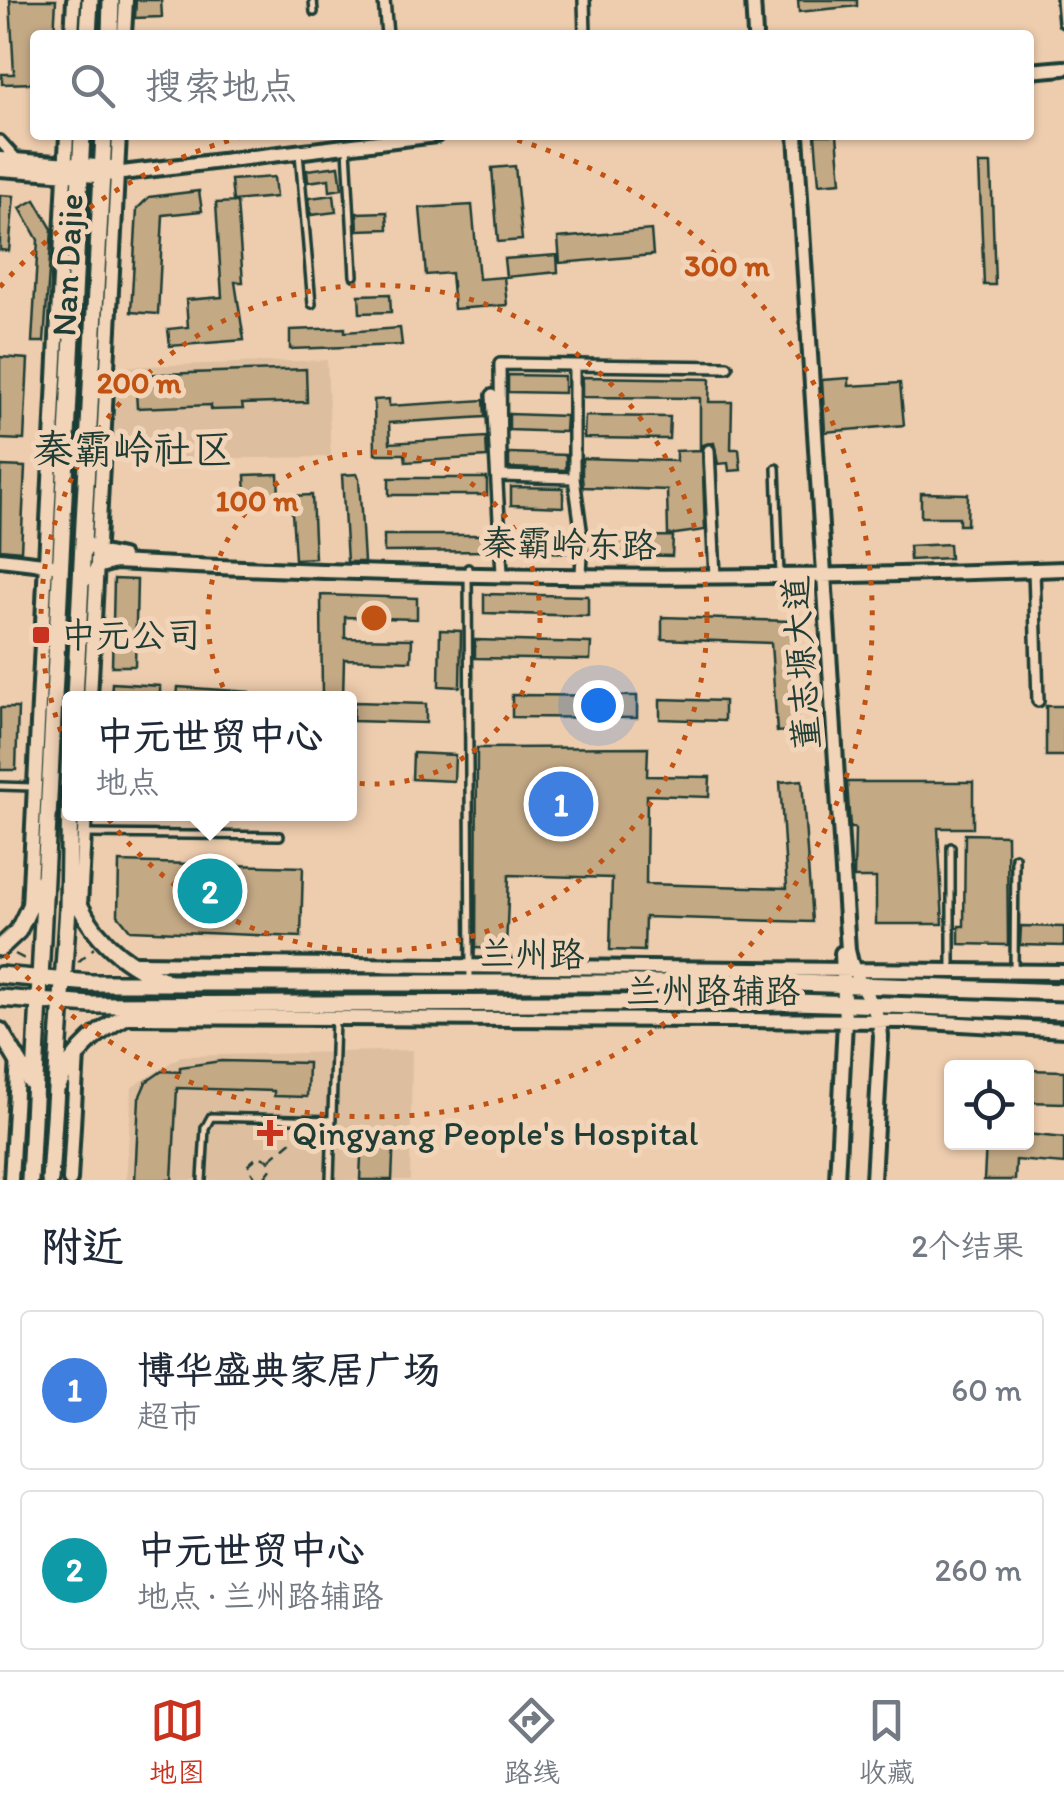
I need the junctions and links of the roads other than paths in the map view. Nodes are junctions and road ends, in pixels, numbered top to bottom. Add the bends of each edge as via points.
1 (74, 0) edge
2 (90, 0) edge
3 (111, 0) edge
4 (126, 0) edge
5 (313, 0) edge
6 (384, 0) edge
7 (584, 0) edge
8 (756, 0) edge
9 (1062, 0) edge
10 (314, 12) dead end
11 (1064, 22) edge
12 (72, 30) edge
13 (88, 30) edge
14 (110, 30) edge
15 (124, 30) edge
16 (387, 30) edge
17 (585, 30) edge
18 (758, 30) edge
19 (1064, 64) edge
20 (1034, 67) edge
21 (67, 140) edge
22 (81, 140) edge
23 (105, 140) edge
24 (118, 140) edge
25 (335, 140) edge
26 (391, 140) edge
27 (793, 140) edge
28 (0, 141) edge
29 (346, 145) junction
30 (299, 150) junction
31 (0, 159) edge
32 (22, 166) junction
33 (0, 168) edge
34 (72, 171) junction
35 (109, 171) junction
36 (354, 276) dead end
37 (312, 304) dead end
38 (574, 365) junction
39 (727, 367) dead end
40 (492, 394) dead end
41 (709, 450) dead end
42 (776, 468) dead end
43 (574, 478) junction
44 (582, 528) tunnel mouth
45 (83, 540) junction
46 (61, 542) junction
47 (98, 552) junction
48 (0, 556) edge
49 (45, 559) junction
50 (1064, 566) edge
51 (97, 568) junction
52 (1034, 568) junction
53 (468, 570) junction
54 (501, 571) junction
55 (714, 575) junction
56 (780, 576) junction
57 (823, 576) junction
58 (60, 578) junction
59 (81, 584) junction
60 (75, 691) edge
61 (90, 691) edge
62 (1038, 701) dead end
63 (0, 786) edge
64 (34, 787) junction
65 (69, 821) edge
66 (85, 821) edge
67 (84, 834) junction
68 (280, 836) dead end
69 (950, 847) dead end
70 (1015, 857) dead end
71 (45, 867) junction
72 (67, 868) junction
73 (80, 908) junction
74 (29, 912) junction
75 (0, 948) edge
76 (129, 963) junction
77 (847, 967) junction
78 (952, 970) junction
79 (1014, 972) junction
80 (1064, 972) edge
81 (470, 974) junction
82 (0, 975) edge
83 (40, 978) junction
84 (63, 980) junction
85 (168, 981) junction
86 (852, 984) junction
87 (1064, 992) edge
88 (0, 998) edge
89 (38, 1001) junction
90 (167, 1002) junction
91 (844, 1002) junction
92 (60, 1003) junction
93 (872, 1003) junction
94 (1064, 1011) edge
95 (122, 1017) junction
96 (335, 1019) junction
97 (845, 1020) junction
98 (879, 1021) junction
99 (1064, 1030) edge
100 (0, 1031) edge
101 (18, 1054) junction
102 (77, 1054) junction
103 (34, 1094) junction
104 (55, 1095) junction
105 (332, 1120) junction
106 (12, 1180) edge
107 (30, 1180) edge
108 (50, 1180) edge
109 (70, 1180) edge
110 (202, 1180) edge
111 (330, 1180) edge
112 (836, 1180) edge
113 (873, 1180) edge

1 - 12 street
2 - 13 main road
3 - 14 main road
4 - 15 street
5 - 10 lane
6 - 16 street
7 - 17 street
8 - 18 street
9 - 11 street
19 - 20 street
21 - 34 street
22 - 34 main road, Nan Dajie
23 - 35 main road, Nan Dajie
24 - 35 street
25 - 35 street
26 - 29 street
27 - 57 street, 董志塬大道
28 - 32 street
29 - 30 street
29 - 36 lane
30 - 35 street
30 - 37 lane
31 - 32 street
32 - 33 street
32 - 34 street
34 - 35 street
34 - 46 main road, Nan Dajie
34 - 49 street
35 - 45 main road, Nan Dajie
35 - 47 street
38 - 39 street
38 - 43 street
38 - 43 street via 500,364 501,476
40 - 54 street
41 - 55 street
42 - 56 lane
43 - 44 street
45 - 47 street
45 - 59 main road, Nan Dajie
46 - 49 street
46 - 58 main road, Nan Dajie
47 - 51 street
47 - 53 street, 秦霸岭东路
48 - 49 street
49 - 58 street
49 - 64 street
50 - 52 street, 秦霸岭东路
51 - 53 street, 秦霸岭东路 via 115,562
51 - 59 street
51 - 61 street
52 - 57 street, 秦霸岭东路
52 - 62 street
53 - 54 street, 秦霸岭东路
53 - 81 lane
54 - 55 street, 秦霸岭东路 via 582,566
55 - 56 street, 秦霸岭东路
56 - 57 street, 秦霸岭东路
57 - 77 street, 董志塬大道
58 - 71 main road, Nan Dajie
59 - 60 main road, Nan Dajie
63 - 64 lane
64 - 74 street
65 - 72 main road
66 - 67 street
67 - 68 lane
67 - 73 street
69 - 78 lane
70 - 79 lane
71 - 74 main road
71 - 83 main road, Nan Dajie
72 - 73 main road
72 - 84 main road
73 - 76 main road
74 - 75 main road
76 - 81 street, 兰州路辅路
76 - 85 main road
77 - 78 street, 兰州路辅路
77 - 81 street, 兰州路辅路
77 - 86 street, 董志塬大道
78 - 79 street, 兰州路辅路
79 - 80 street, 兰州路辅路
81 - 85 main road, 兰州路
81 - 86 main road, 兰州路
82 - 83 main road, 兰州路
83 - 84 main road, 兰州路
83 - 89 main road, Nan Dajie
84 - 85 main road, 兰州路
84 - 92 main road
86 - 87 main road, 兰州路
86 - 91 street, 董志塬大道
86 - 93 street, 董志塬大道
88 - 89 main road, 兰州路
89 - 92 main road, 兰州路
89 - 103 main road, Nan Dajie
90 - 91 main road, 兰州路
90 - 92 main road, 兰州路
90 - 95 main road
91 - 93 main road, 兰州路
91 - 97 street, 董志塬大道
92 - 104 main road
93 - 94 main road, 兰州路
93 - 98 street, 董志塬大道
95 - 96 street, 兰州路辅路
95 - 102 main road
96 - 97 street, 兰州路辅路
96 - 105 lane
97 - 98 street, 兰州路辅路
97 - 112 street, 董志塬大道
98 - 99 street, 兰州路辅路
98 - 113 street, 董志塬大道
100 - 101 main road
101 - 103 main road
101 - 106 street
102 - 104 main road
102 - 109 street
103 - 107 main road, Nan Dajie
104 - 108 main road
105 - 110 lane via 211,1117
105 - 111 lane

